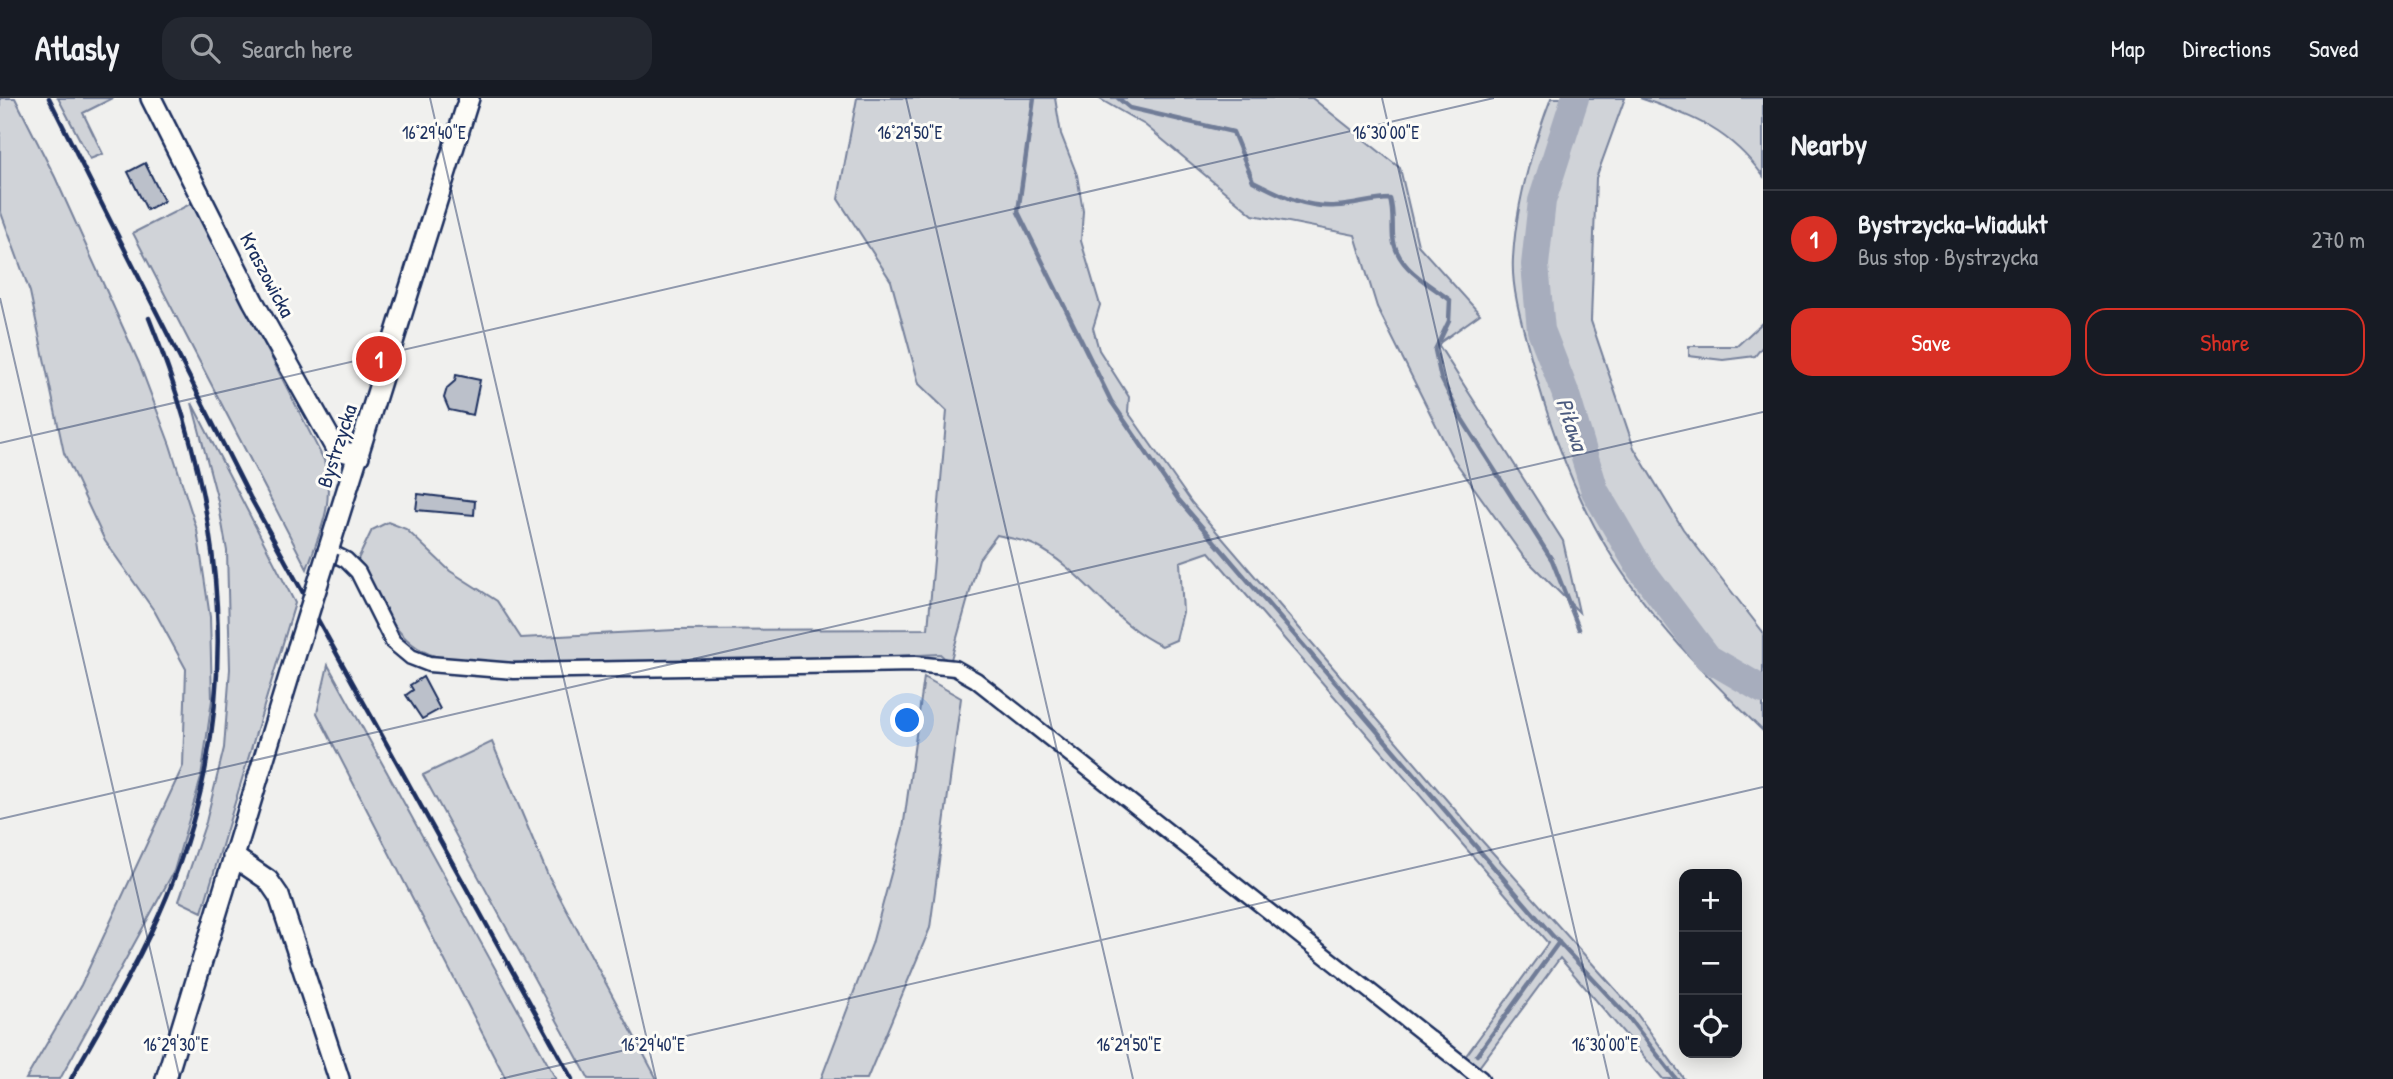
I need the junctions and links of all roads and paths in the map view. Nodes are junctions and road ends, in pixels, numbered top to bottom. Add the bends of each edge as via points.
1 (151, 98) edge
2 (469, 98) edge
3 (359, 456) junction
4 (328, 551) junction
5 (233, 856) junction
6 (166, 1079) edge
7 (339, 1079) edge
8 (1481, 1079) edge

1 - 3 street, Kraszowicka via 253,301 336,449
2 - 3 street, Bystrzycka
3 - 4 street, Bystrzycka
4 - 5 street, Bystrzycka, bridge
4 - 8 street via 358,572 393,642 429,664 514,671 915,664 955,668
5 - 6 street, Bystrzycka
5 - 7 street via 268,880 279,895

